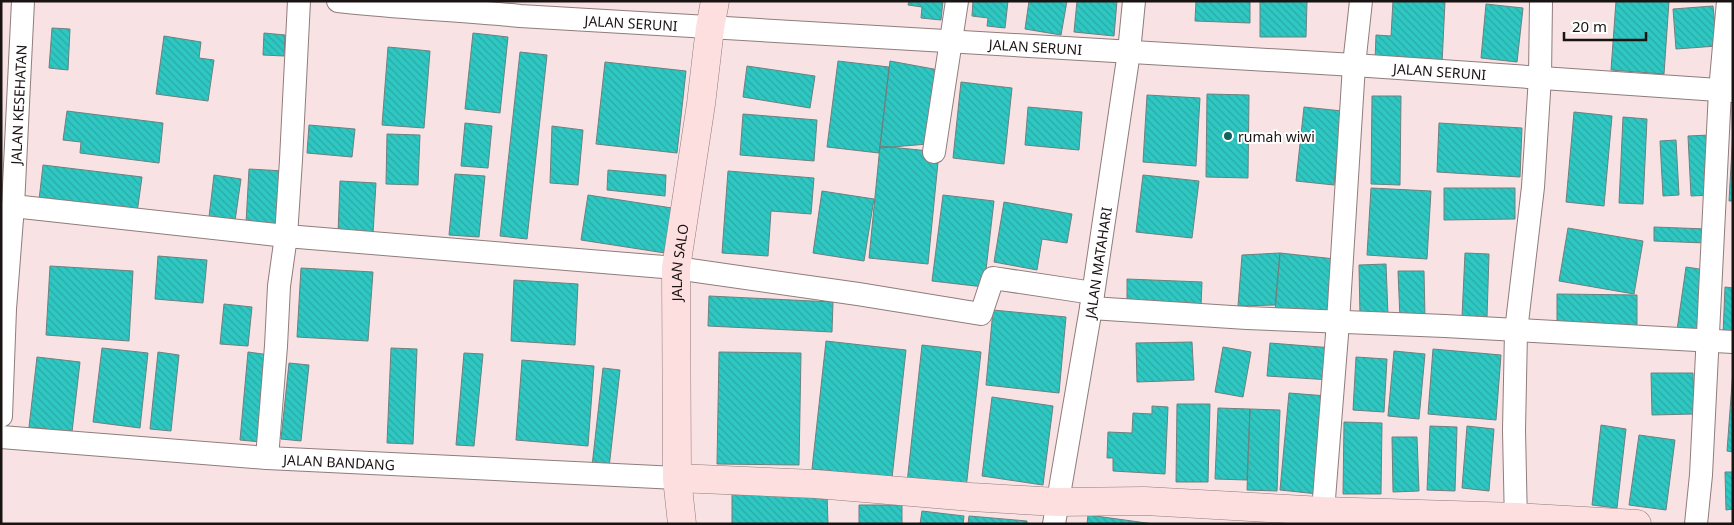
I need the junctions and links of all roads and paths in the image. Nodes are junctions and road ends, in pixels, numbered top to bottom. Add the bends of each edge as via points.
1 (23, 1) edge
2 (299, 1) edge
3 (338, 1) edge
4 (715, 1) edge
5 (957, 1) edge
6 (1134, 1) edge
7 (1362, 1) edge
8 (1540, 1) edge
9 (1728, 1) edge
10 (710, 28) junction
11 (952, 41) junction
12 (1129, 52) junction
13 (1354, 65) junction
14 (1540, 77) junction
15 (1726, 91) edge
16 (934, 152) dead end
17 (13, 206) junction
18 (286, 236) junction
19 (676, 268) junction
20 (1092, 300) junction
21 (1338, 322) junction
22 (1516, 331) junction
23 (1708, 341) junction
24 (1733, 342) edge
25 (1, 416) edge
26 (1, 437) edge
27 (267, 458) junction
28 (677, 478) junction
29 (1055, 513) edge
30 (1323, 517) edge
31 (1516, 520) edge
32 (682, 524) edge
33 (1637, 524) edge
34 (1696, 524) edge

1 - 17 street, JALAN KESEHATAN
2 - 18 street
3 - 10 street, JALAN SERUNI via 396,8
4 - 10 street, JALAN SALO
5 - 11 street
6 - 12 street, JALAN MATAHARI
7 - 13 street
8 - 14 street
9 - 15 street
10 - 11 street, JALAN SERUNI
10 - 19 street, JALAN SALO
11 - 12 street, JALAN SERUNI
11 - 16 street
12 - 13 street, JALAN SERUNI
12 - 20 street, JALAN MATAHARI
13 - 14 street, JALAN SERUNI
13 - 21 street
14 - 15 street, JALAN SERUNI
14 - 22 street via 1533,187
15 - 23 street
17 - 18 street
17 - 25 street, JALAN KESEHATAN
18 - 19 street
18 - 27 street via 279,286
19 - 20 street via 982,314 993,278
19 - 28 street, JALAN SALO
20 - 21 street via 1248,318
20 - 29 street, JALAN MATAHARI
21 - 22 street
21 - 30 street
22 - 23 street
22 - 31 street
23 - 24 street
23 - 34 street
26 - 27 street, JALAN BANDANG
27 - 28 street, JALAN BANDANG
28 - 29 street via 816,484 971,497
28 - 32 street, JALAN SALO
29 - 30 street via 1145,501
30 - 31 street
31 - 33 street

